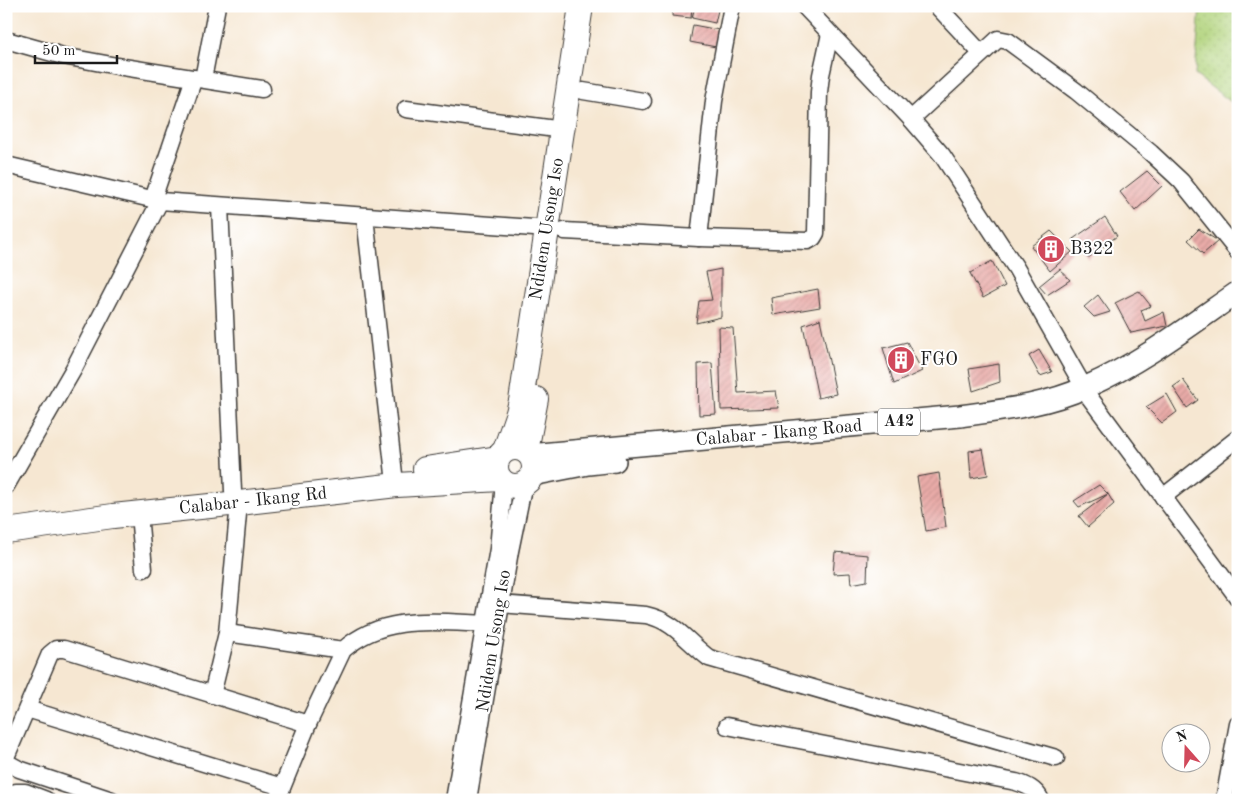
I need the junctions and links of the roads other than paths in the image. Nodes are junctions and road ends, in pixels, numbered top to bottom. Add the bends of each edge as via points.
1 (218, 6) edge
2 (581, 6) edge
3 (596, 6) edge
4 (732, 6) edge
5 (804, 6) edge
6 (938, 6) edge
7 (830, 34) junction
8 (6, 40) edge
9 (981, 53) junction
10 (199, 79) junction
11 (262, 89) dead end
12 (583, 91) junction
13 (643, 101) dead end
14 (406, 109) dead end
15 (911, 119) junction
16 (563, 130) junction
17 (6, 165) edge
18 (156, 200) junction
19 (220, 206) junction
20 (365, 216) junction
21 (556, 230) junction
22 (699, 238) junction
23 (1238, 252) edge
24 (1238, 292) edge
25 (1238, 307) edge
26 (1087, 393) junction
27 (1238, 438) edge
28 (515, 467) junction
29 (394, 474) junction
30 (6, 486) edge
31 (236, 497) junction
32 (1163, 497) junction
33 (139, 514) junction
34 (6, 518) edge
35 (6, 530) edge
36 (144, 569) dead end
37 (1238, 598) edge
38 (500, 604) junction
39 (485, 624) junction
40 (227, 632) junction
41 (343, 650) junction
42 (212, 695) junction
43 (27, 709) junction
44 (308, 724) junction
45 (1238, 724) edge
46 (727, 726) dead end
47 (6, 758) edge
48 (1056, 758) dead end
49 (6, 762) edge
50 (280, 793) edge
51 (9, 800) edge
52 (46, 800) edge
53 (112, 800) edge
54 (454, 800) edge
55 (468, 800) edge
56 (1041, 800) edge
57 (1224, 800) edge

1 - 10 street
2 - 16 highway, Ndidem Usong Iso
3 - 12 highway, Ndidem Usong Iso
4 - 22 street via 714,101
5 - 7 street
6 - 9 street
7 - 15 street
7 - 22 street via 820,75 815,236 808,240
8 - 10 street via 63,56
9 - 15 street
9 - 23 street via 998,39 1008,41 1076,91 1181,182
10 - 11 street
10 - 18 street
12 - 13 street
12 - 21 highway, Ndidem Usong Iso
14 - 16 street
15 - 26 street via 942,155 1016,268
16 - 21 highway, Ndidem Usong Iso
17 - 18 street
18 - 19 street
18 - 30 street via 73,370
19 - 20 street
19 - 31 street
20 - 21 street
20 - 29 street
21 - 22 street
21 - 28 highway, Ndidem Usong Iso via 518,414
24 - 26 main road, Calabar - Ikang Road / A42
25 - 26 main road, Calabar - Ikang Road / A42 via 1121,384
26 - 28 main road, Calabar - Ikang Road / A42 via 1060,410 1016,422 973,428 802,446
26 - 32 street
27 - 32 street
28 - 29 highway, Calabar - Ikang Rd
28 - 31 highway, Calabar - Ikang Rd via 397,485
28 - 38 street, Ndidem Usong Iso via 510,551
28 - 39 street, Ndidem Usong Iso
29 - 31 highway, Calabar - Ikang Rd
31 - 33 highway, Calabar - Ikang Rd
31 - 34 highway, Calabar - Ikang Rd
31 - 40 street
32 - 37 street
33 - 35 highway, Calabar - Ikang Rd
33 - 36 street
38 - 48 street via 660,618 709,658
38 - 55 street, Ndidem Usong Iso
39 - 41 street via 401,623 362,635
39 - 54 street, Ndidem Usong Iso
40 - 41 street
40 - 42 street
41 - 44 street
42 - 43 street via 56,649 50,654
42 - 44 street
43 - 47 street
43 - 50 street
44 - 50 street
45 - 57 street
46 - 56 street via 1016,782 1027,785
49 - 53 street
51 - 52 street via 12,794 20,791

